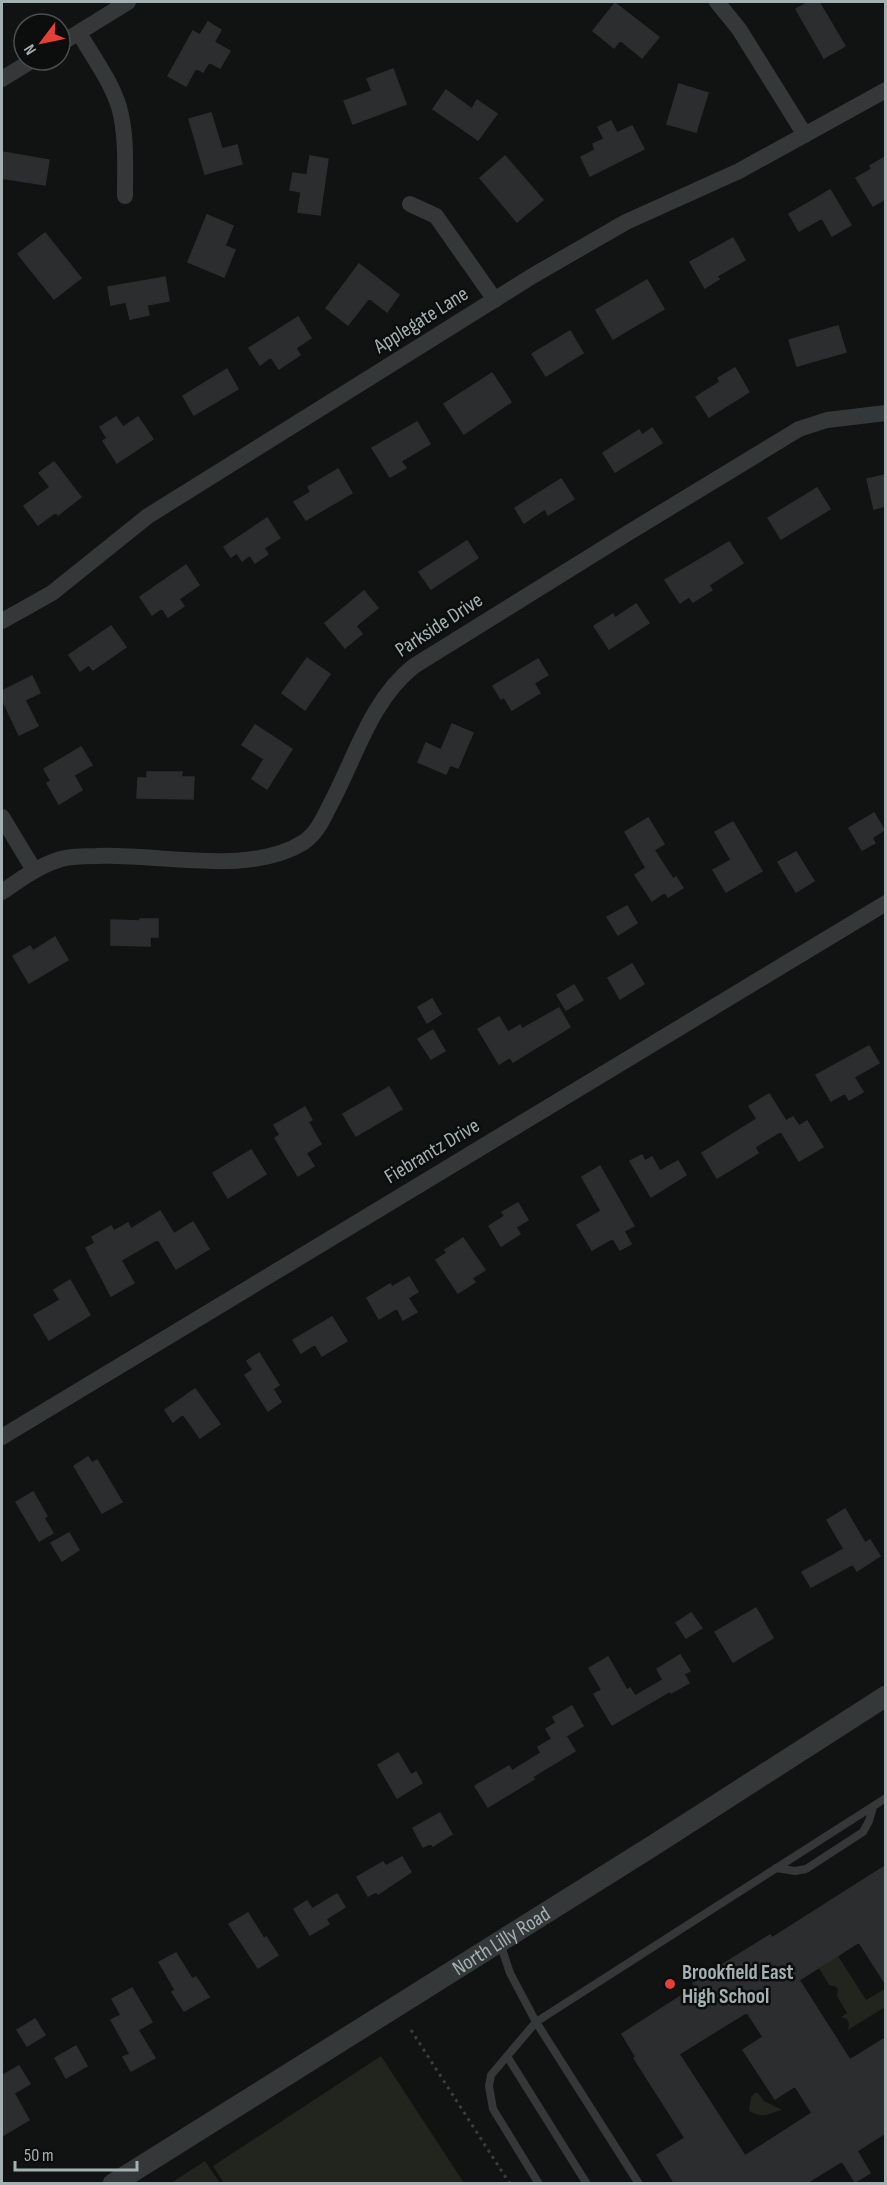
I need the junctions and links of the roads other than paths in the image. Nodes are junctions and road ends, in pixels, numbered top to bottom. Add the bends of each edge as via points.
1 (129, 2) edge
2 (717, 2) edge
3 (79, 33) junction
4 (72, 37) edge
5 (885, 90) edge
6 (805, 135) junction
7 (125, 196) dead end
8 (410, 204) dead end
9 (495, 300) junction
10 (885, 413) edge
11 (2, 621) edge
12 (2, 816) edge
13 (34, 870) junction
14 (2, 892) edge
15 (885, 903) edge
16 (2, 1437) edge
17 (885, 1696) edge
18 (885, 1798) edge
19 (873, 1807) junction
20 (776, 1868) junction
21 (500, 1942) junction
22 (536, 2022) junction
23 (507, 2056) junction
24 (113, 2184) edge
25 (539, 2184) edge
26 (587, 2184) edge
27 (639, 2184) edge

1 - 3 street
2 - 6 street via 739,29
3 - 4 street
3 - 7 street via 119,108
5 - 6 street, Applegate Lane
6 - 9 street, Applegate Lane via 739,171 626,222
8 - 9 street via 436,216
9 - 11 street, Applegate Lane via 148,516 52,593
10 - 13 street, Parkside Drive via 827,420 799,429 414,666 382,700 317,830 304,842 266,858 239,861 80,857 64,858
12 - 13 street
13 - 14 street, Parkside Drive
15 - 16 street, Fiebrantz Drive
17 - 21 street, North Lilly Road
18 - 19 lane
19 - 20 lane
19 - 20 lane via 863,1832 806,1869
20 - 22 lane
21 - 22 lane via 510,1973
21 - 24 street, North Lilly Road
22 - 23 lane
22 - 27 lane
23 - 25 lane via 491,2075 489,2098
23 - 26 lane

